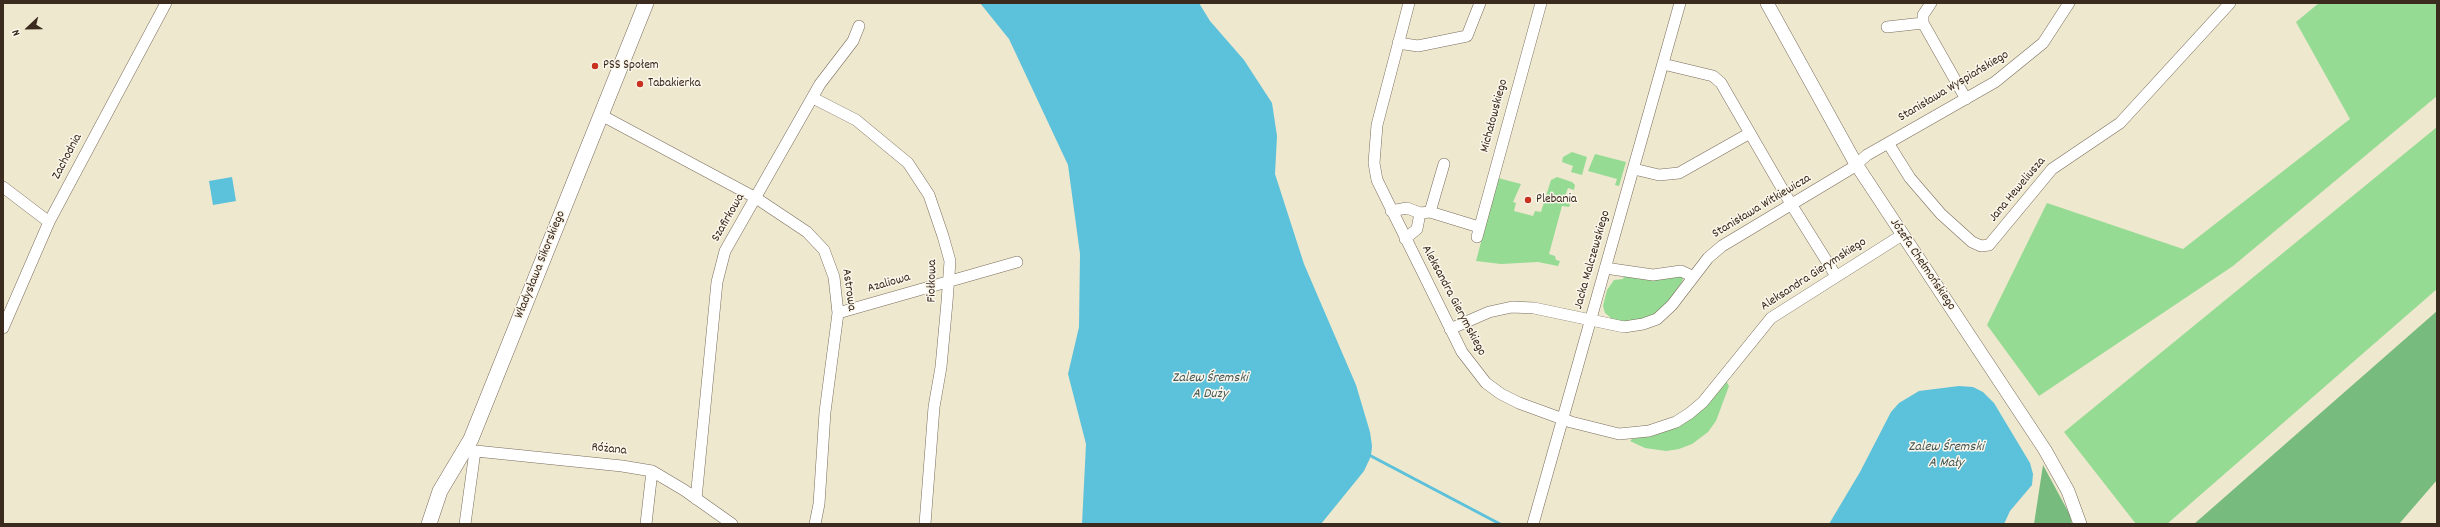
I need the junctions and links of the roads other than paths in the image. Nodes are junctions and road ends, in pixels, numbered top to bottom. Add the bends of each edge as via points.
1 (166, 3) edge
2 (646, 3) edge
3 (1409, 3) edge
4 (1480, 3) edge
5 (1541, 3) edge
6 (1680, 3) edge
7 (1767, 3) edge
8 (1931, 3) edge
9 (2069, 3) edge
10 (2230, 3) edge
11 (1923, 23) junction
12 (859, 26) dead end
13 (1887, 27) dead end
14 (1398, 43) junction
15 (1663, 64) junction
16 (813, 98) junction
17 (1966, 99) junction
18 (601, 115) junction
19 (1750, 133) junction
20 (1888, 143) junction
21 (1444, 164) dead end
22 (1856, 164) junction
23 (1634, 169) junction
24 (3, 187) edge
25 (756, 198) junction
26 (1791, 204) junction
27 (1391, 211) junction
28 (1425, 212) junction
29 (49, 222) junction
30 (1902, 235) junction
31 (1405, 239) junction
32 (1017, 262) dead end
33 (1605, 268) junction
34 (1692, 276) junction
35 (1836, 276) junction
36 (948, 282) junction
37 (838, 313) junction
38 (1591, 320) junction
39 (3, 328) edge
40 (1450, 329) junction
41 (1563, 419) junction
42 (471, 450) junction
43 (652, 471) junction
44 (696, 499) junction
45 (429, 524) edge
46 (465, 524) edge
47 (646, 524) edge
48 (732, 524) edge
49 (815, 524) edge
50 (925, 524) edge
51 (1533, 524) edge
52 (2080, 524) edge

1 - 29 street, Zachodnia
2 - 18 main road, Władysława Sikorskiego
3 - 14 street, Aleksandra Gierymskiego
4 - 14 street via 1467,36 1418,46
5 - 28 street, Michałowskiego via 1478,232
6 - 15 street, Jacka Malczewskiego
7 - 22 street, Józefa Chełmońskiego
8 - 11 street via 1923,16
9 - 17 street, Stanisława Wyspiańskiego via 2058,23 2038,49 2000,78
10 - 20 street, Jana Heweliusza via 2126,118 2052,169 1989,245 1981,246 1972,242 1942,214 1910,178
11 - 13 street
11 - 17 street
12 - 16 street, Szafirkowa via 853,41 820,84
14 - 27 street, Aleksandra Gierymskiego via 1379,114 1374,154 1377,180
15 - 19 street via 1716,78 1724,87
15 - 23 street, Jacka Malczewskiego
16 - 25 street, Szafirkowa
16 - 36 street, Fiołkowa via 856,120 908,163 929,195 936,213 950,261
17 - 20 street, Stanisława Wyspiańskiego
18 - 25 street, Astrowa
18 - 42 main road, Władysława Sikorskiego
19 - 23 street via 1679,173 1659,175
19 - 26 street
20 - 22 street, Stanisława Wyspiańskiego via 1863,157
21 - 28 street
22 - 26 street, Stanisława Witkiewicza
22 - 30 street, Józefa Chełmońskiego
23 - 33 street, Jacka Malczewskiego
24 - 29 street
25 - 37 street, Astrowa via 807,232 824,250 834,277
25 - 44 street, Szafirkowa via 725,251 718,282
26 - 34 street, Stanisława Witkiewicza via 1722,246
26 - 35 street
27 - 28 street via 1403,207
27 - 31 street, Aleksandra Gierymskiego
28 - 31 street via 1417,229
29 - 39 street, Zachodnia
30 - 35 street, Aleksandra Gierymskiego
30 - 52 street, Józefa Chełmońskiego via 2045,450 2068,491
31 - 40 street, Aleksandra Gierymskiego
32 - 36 street, Azaliowa
33 - 34 street via 1653,275 1681,271
33 - 38 street, Jacka Malczewskiego
34 - 38 street, Stanisława Witkiewicza via 1666,311 1650,322 1624,327
35 - 41 street, Aleksandra Gierymskiego via 1771,318 1703,402 1676,422 1649,431 1626,434 1602,431
36 - 37 street, Azaliowa
36 - 50 street, Fiołkowa via 942,367 934,407
37 - 49 street, Astrowa via 825,412 819,504
38 - 40 street, Stanisława Witkiewicza via 1534,308 1512,307 1489,312
38 - 41 street, Jacka Malczewskiego
40 - 41 street, Aleksandra Gierymskiego via 1471,366 1493,389 1519,403
41 - 51 street, Jacka Malczewskiego
42 - 43 street, Różana
42 - 45 main road, Władysława Sikorskiego via 440,491
42 - 46 street, Władysława Sikorskiego
43 - 44 street, Różana
43 - 47 street
44 - 48 street, Różana

